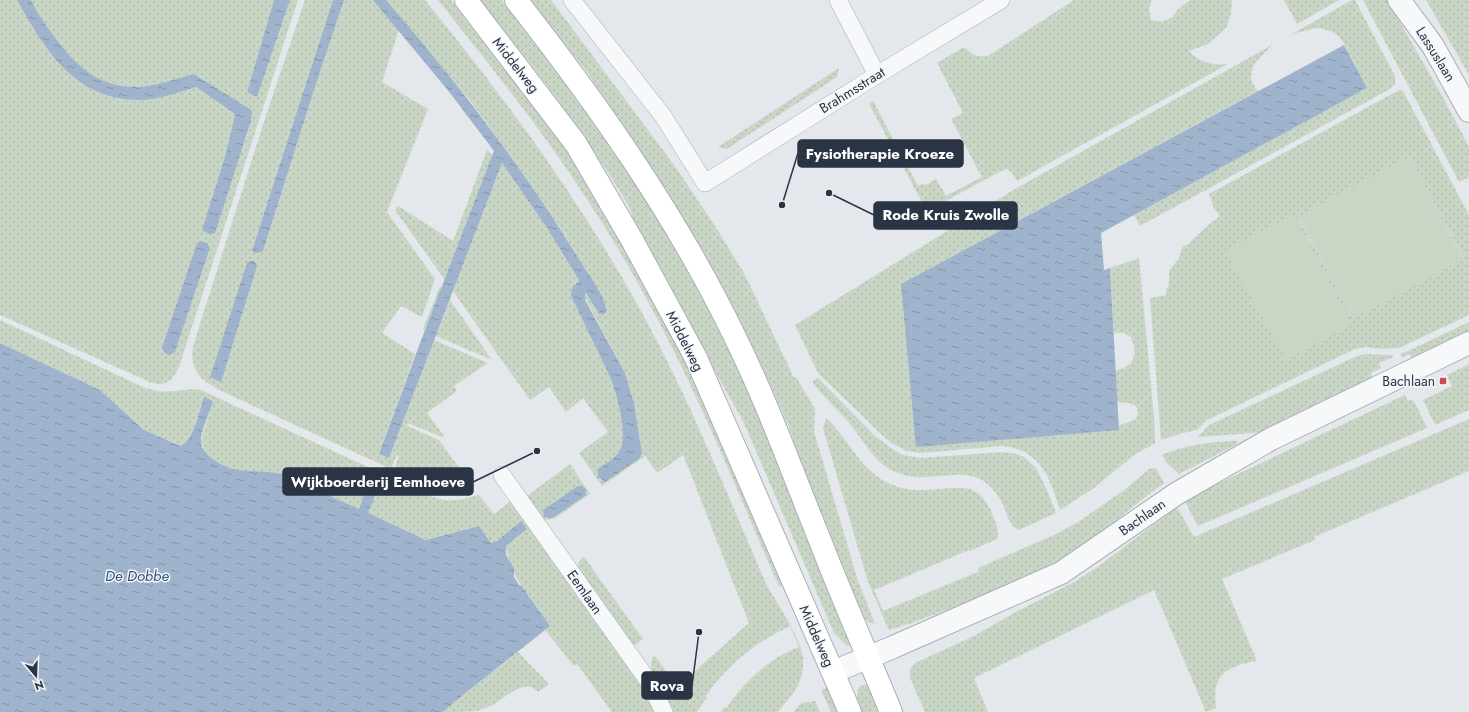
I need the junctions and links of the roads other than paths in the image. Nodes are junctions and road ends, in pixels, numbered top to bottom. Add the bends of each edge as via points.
1 (466, 0) edge
2 (516, 0) edge
3 (572, 0) edge
4 (838, 0) edge
5 (1001, 0) edge
6 (1399, 0) edge
7 (877, 74) junction
8 (1469, 110) edge
9 (1469, 343) edge
10 (502, 475) dead end
11 (868, 658) junction
12 (833, 672) junction
13 (664, 712) edge
14 (850, 712) edge
15 (892, 712) edge

1 - 12 main road, Middelweg via 576,144 632,240 696,358
2 - 11 main road via 619,138 671,220 715,298 760,390
3 - 7 street, Brahmsstraat via 663,116 705,183
4 - 7 street
5 - 7 street, Brahmsstraat
6 - 8 street, Lassuslaan via 1433,46
9 - 11 street, Bachlaan via 1271,439 1176,494 1061,573
10 - 13 street, Eemlaan via 649,682
11 - 12 street, Bachlaan
11 - 15 main road
12 - 14 main road, Middelweg

